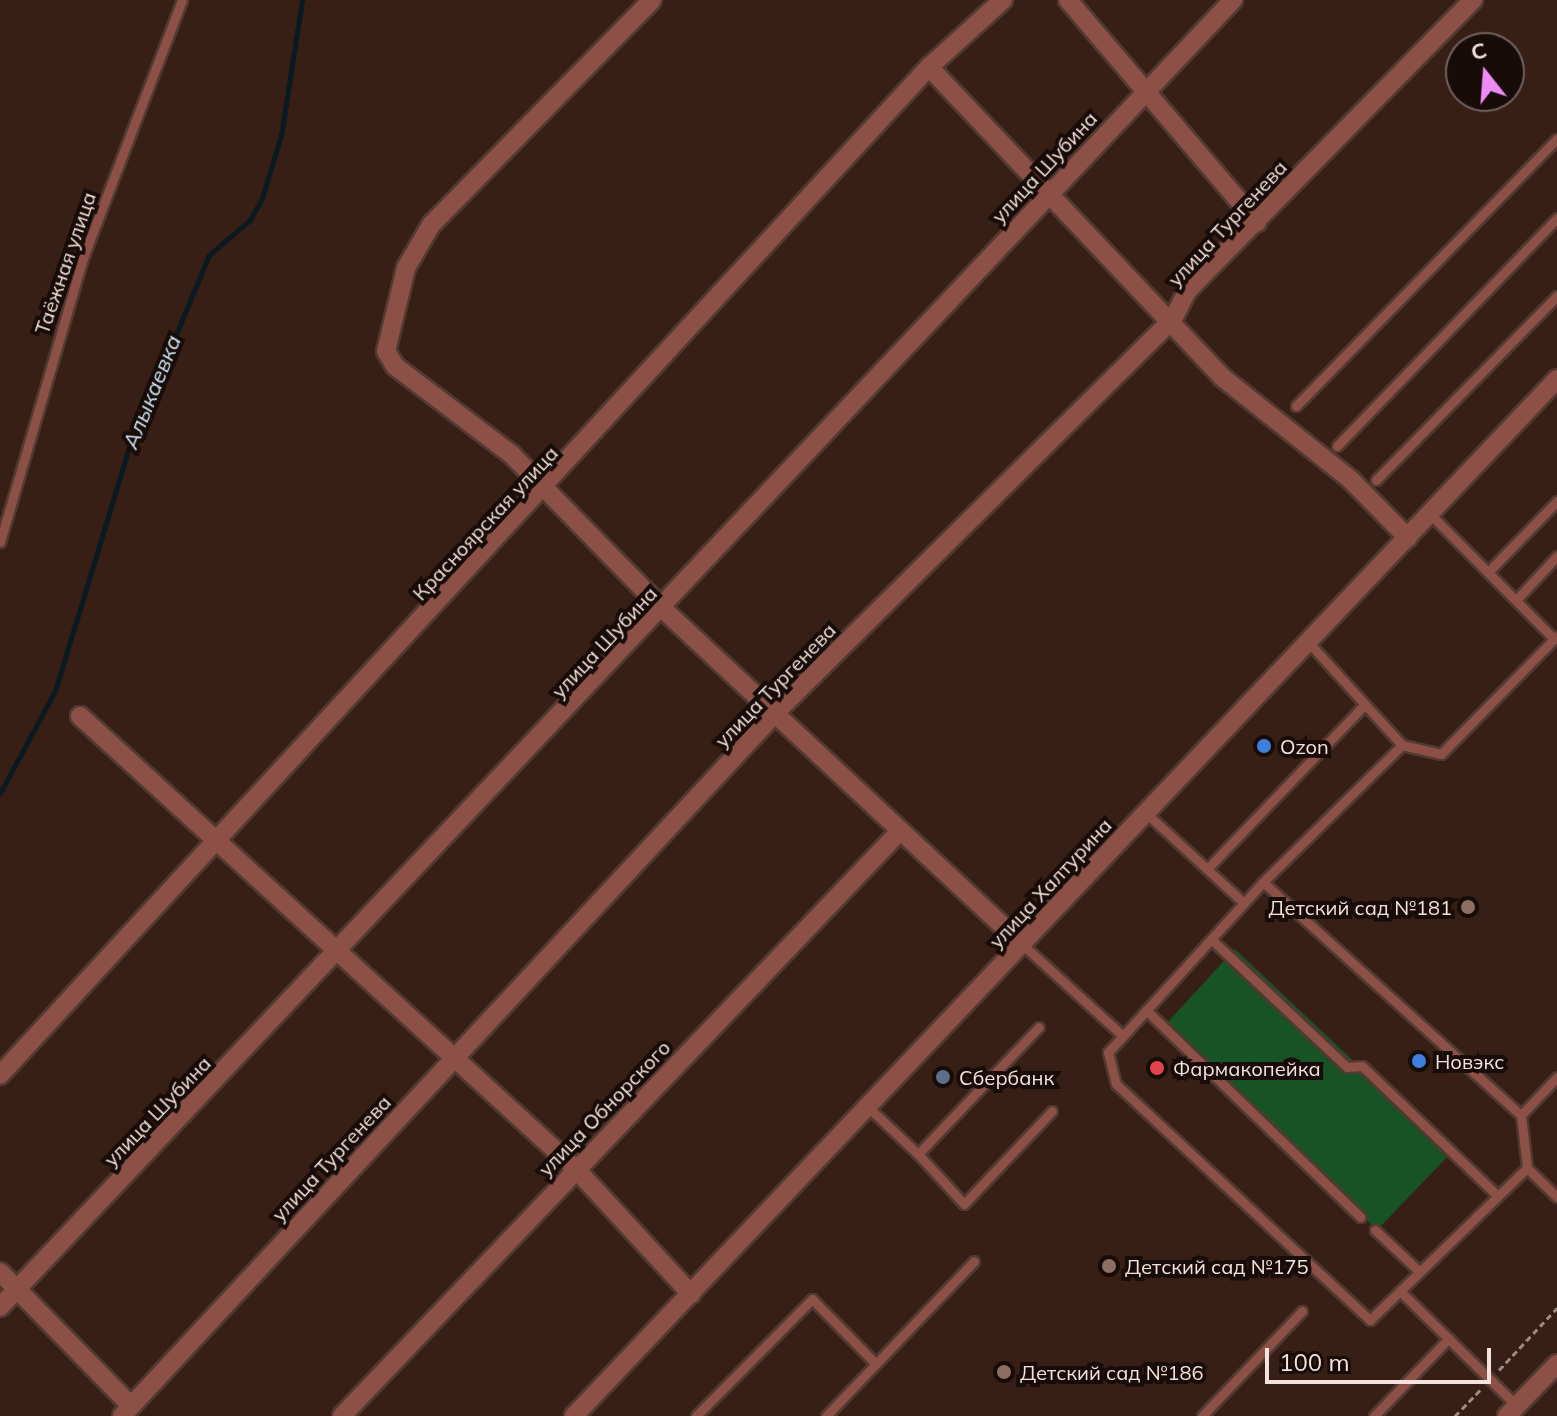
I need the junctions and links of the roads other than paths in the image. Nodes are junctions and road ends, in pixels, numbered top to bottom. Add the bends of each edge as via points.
1 (182, 0) edge
2 (652, 0) edge
3 (1003, 0) edge
4 (1068, 0) edge
5 (1233, 0) edge
6 (1473, 0) edge
7 (929, 67) junction
8 (1142, 95) junction
9 (1557, 139) edge
10 (1048, 194) junction
11 (1557, 218) edge
12 (1257, 222) junction
13 (1557, 296) edge
14 (1173, 319) junction
15 (1557, 379) edge
16 (1296, 406) dead end
17 (1337, 446) dead end
18 (1376, 480) dead end
19 (545, 490) junction
20 (1557, 501) edge
21 (1430, 514) junction
22 (1408, 538) junction
23 (0, 542) edge
24 (1557, 556) edge
25 (1488, 572) junction
26 (1516, 600) junction
27 (664, 610) junction
28 (1556, 638) edge
29 (1310, 644) junction
30 (1364, 705) junction
31 (778, 710) junction
32 (80, 716) dead end
33 (1402, 745) junction
34 (1146, 813) junction
35 (900, 831) junction
36 (217, 838) junction
37 (1207, 869) junction
38 (1263, 882) junction
39 (1244, 903) junction
40 (1211, 939) junction
41 (1023, 945) junction
42 (342, 950) junction
43 (1146, 1010) junction
44 (1039, 1027) dead end
45 (1123, 1036) junction
46 (456, 1056) junction
47 (0, 1075) edge
48 (1557, 1077) edge
49 (870, 1109) junction
50 (1052, 1111) dead end
51 (1521, 1115) junction
52 (918, 1154) junction
53 (1527, 1168) junction
54 (576, 1169) junction
55 (1498, 1196) junction
56 (1557, 1197) edge
57 (1360, 1217) dead end
58 (1375, 1230) dead end
59 (974, 1261) dead end
60 (1419, 1271) junction
61 (0, 1272) edge
62 (1400, 1291) junction
63 (16, 1292) junction
64 (691, 1294) junction
65 (0, 1307) edge
66 (1302, 1311) dead end
67 (1449, 1338) junction
68 (876, 1364) junction
69 (1557, 1364) edge
70 (127, 1411) edge
71 (1512, 1411) edge
72 (580, 1414) edge
73 (342, 1416) edge
74 (696, 1416) edge
75 (826, 1416) edge
76 (1202, 1416) edge
77 (1374, 1416) edge

1 - 23 lane, Таёжная улица via 83,258
2 - 19 street via 431,225 406,268 389,322 386,351 395,366 511,454
3 - 7 street, Красноярская улица
4 - 8 street
5 - 8 street, улица Шубина
6 - 12 street, улица Тургенева
7 - 10 street
7 - 19 street, Красноярская улица
8 - 10 street, улица Шубина
8 - 12 street
9 - 16 lane
10 - 14 street
10 - 27 street, улица Шубина
11 - 17 lane
12 - 14 street, улица Тургенева via 1188,290
13 - 18 lane
14 - 22 street via 1222,377 1351,480
14 - 31 street, улица Тургенева
15 - 21 street, улица Халтурина
19 - 27 street
19 - 36 street, Красноярская улица
20 - 25 lane
21 - 22 street, улица Халтурина
21 - 25 lane
22 - 29 street, улица Халтурина
24 - 26 lane
25 - 26 lane
26 - 28 lane
27 - 31 street
27 - 42 street, улица Шубина
28 - 33 lane via 1441,754
29 - 30 lane
29 - 34 street, улица Халтурина
30 - 33 lane
30 - 37 lane
31 - 35 street
31 - 46 street, улица Тургенева
32 - 36 street
33 - 38 lane
34 - 37 lane
34 - 41 street, улица Халтурина
35 - 41 street
35 - 54 street, улица Обнорского
36 - 42 street
36 - 47 street, Красноярская улица
37 - 39 lane
38 - 39 lane
38 - 51 lane
39 - 40 lane
40 - 43 lane
40 - 55 lane via 1347,1067 1362,1066
41 - 45 lane
41 - 49 street, улица Халтурина
42 - 46 street
42 - 63 street, улица Шубина
43 - 45 lane
43 - 57 lane
44 - 52 lane
45 - 62 lane via 1108,1052 1116,1084 1358,1309 1370,1320
46 - 54 street
46 - 70 street, улица Тургенева
48 - 51 lane
49 - 52 lane
49 - 64 street, улица Халтурина
50 - 52 lane via 964,1204
51 - 53 lane
53 - 55 lane
53 - 56 lane
54 - 64 street
54 - 73 street, улица Обнорского
55 - 60 lane
58 - 60 lane
59 - 68 lane
60 - 62 lane
61 - 63 street
62 - 67 lane
63 - 65 street, улица Шубина
63 - 70 street
64 - 72 street, улица Халтурина
66 - 76 lane
67 - 71 lane
67 - 77 lane
68 - 74 lane via 812,1299
68 - 75 lane
69 - 71 street

